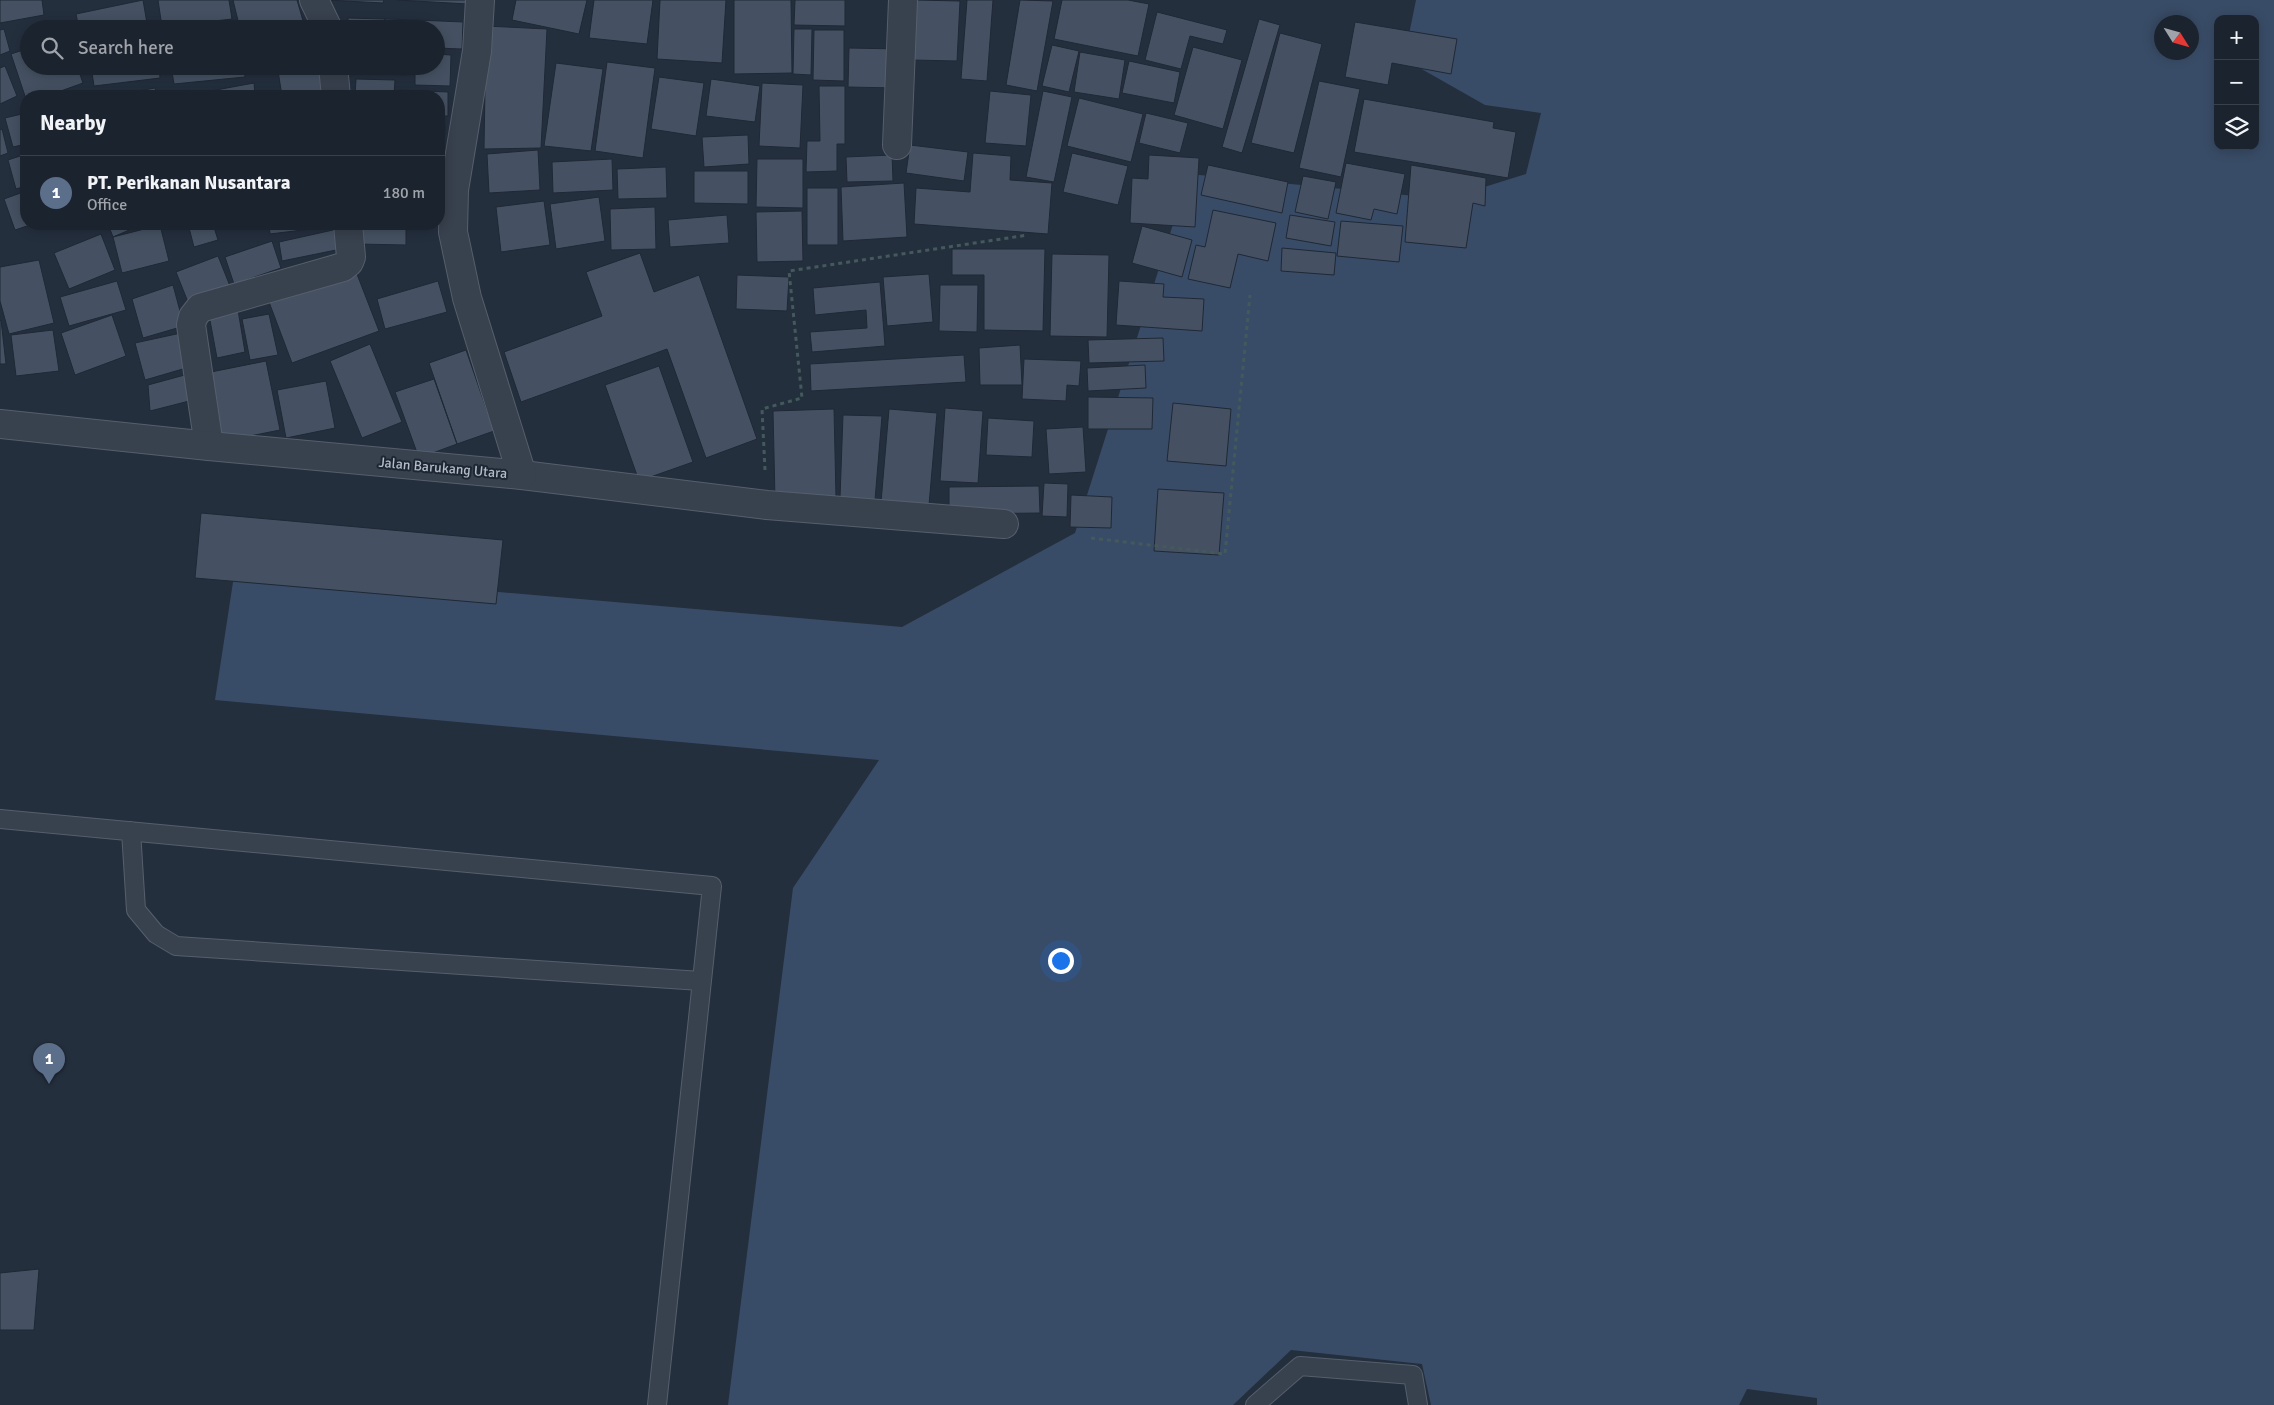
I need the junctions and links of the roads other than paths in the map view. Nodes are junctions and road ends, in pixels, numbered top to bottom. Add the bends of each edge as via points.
1 (314, 0) edge
2 (480, 0) edge
3 (903, 0) edge
4 (324, 20) edge
5 (334, 75) edge
6 (335, 90) edge
7 (896, 145) dead end
8 (348, 230) edge
9 (0, 424) edge
10 (209, 446) junction
11 (522, 475) junction
12 (1004, 524) dead end
13 (0, 818) edge
14 (131, 831) junction
15 (701, 981) junction
16 (656, 1405) edge
17 (1255, 1405) edge
18 (1418, 1405) edge

1 - 4 street
2 - 11 street, Jalan Barukang Utara via 477,51 454,190 453,232 467,298
3 - 7 street
5 - 6 street
8 - 10 street via 350,257 343,267 200,308 193,318
9 - 10 street, Jalan Barukang Utara
10 - 11 street, Jalan Barukang Utara
11 - 12 street via 767,506
13 - 14 lane
14 - 15 lane via 136,910 156,934 176,946
14 - 15 lane via 712,886
15 - 16 lane
17 - 18 lane via 1300,1366 1413,1375

